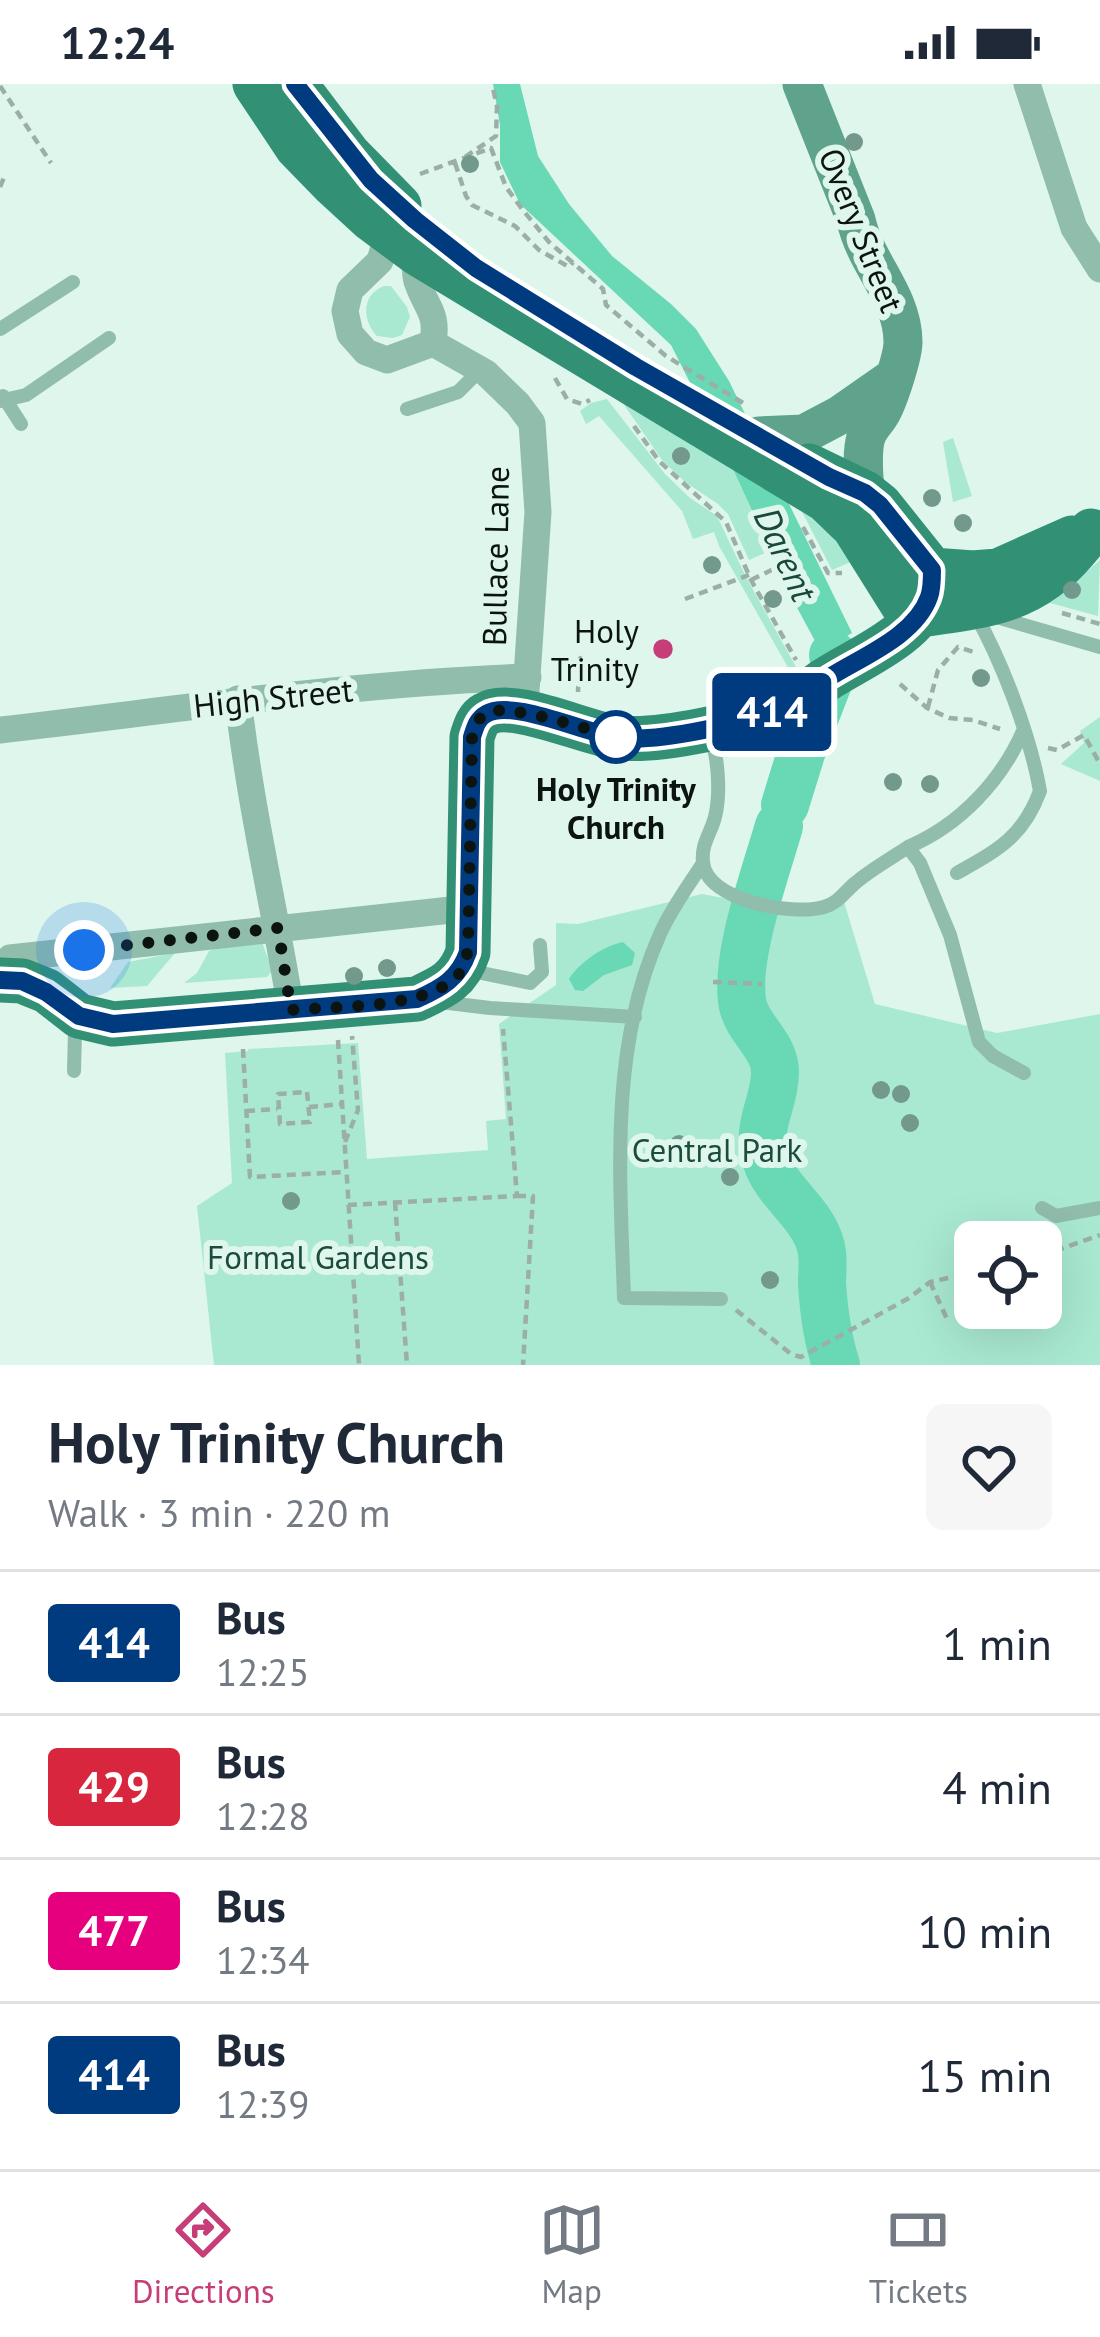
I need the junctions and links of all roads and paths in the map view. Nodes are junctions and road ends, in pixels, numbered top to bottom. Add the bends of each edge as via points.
1 (255, 84) edge
2 (295, 84) edge
3 (492, 84) edge
4 (802, 84) edge
5 (1027, 84) edge
6 (0, 86) edge
7 (349, 155) junction
8 (51, 163) dead end
9 (455, 163) junction
10 (5, 175) dead end
11 (415, 178) dead end
12 (0, 187) edge
13 (403, 242) junction
14 (574, 261) junction
15 (1100, 269) edge
16 (73, 282) dead end
17 (0, 329) edge
18 (109, 338) dead end
19 (433, 343) junction
20 (481, 370) junction
21 (893, 378) junction
22 (556, 380) dead end
23 (633, 385) junction
24 (716, 388) dead end
25 (1, 397) edge
26 (407, 409) dead end
27 (21, 424) dead end
28 (759, 436) junction
29 (830, 498) junction
30 (1095, 528) edge
31 (780, 566) dead end
32 (834, 573) dead end
33 (750, 577) junction
34 (686, 599) dead end
35 (954, 603) junction
36 (1051, 610) dead end
37 (581, 620) dead end
38 (1100, 624) edge
39 (1100, 647) edge
40 (889, 667) junction
41 (815, 688) junction
42 (524, 695) junction
43 (578, 695) dead end
44 (238, 699) junction
45 (927, 708) junction
46 (986, 724) dead end
47 (708, 729) junction
48 (0, 730) edge
49 (1023, 731) junction
50 (1055, 750) dead end
51 (1100, 764) edge
52 (908, 847) junction
53 (703, 863) junction
54 (957, 873) dead end
55 (451, 910) dead end
56 (278, 928) junction
57 (540, 945) dead end
58 (5, 969) edge
59 (462, 969) junction
60 (713, 982) dead end
61 (762, 984) dead end
62 (417, 999) junction
63 (498, 1009) junction
64 (291, 1010) junction
65 (240, 1013) junction
66 (79, 1016) junction
67 (635, 1017) junction
68 (338, 1029) dead end
69 (353, 1046) dead end
70 (74, 1072) dead end
71 (1024, 1073) dead end
72 (342, 1104) junction
73 (309, 1107) junction
74 (279, 1109) junction
75 (247, 1111) junction
76 (344, 1144) junction
77 (346, 1172) junction
78 (517, 1196) junction
79 (395, 1202) junction
80 (348, 1205) junction
81 (1042, 1208) dead end
82 (1100, 1208) edge
83 (1100, 1235) edge
84 (1062, 1249) edge
85 (954, 1277) edge
86 (930, 1282) junction
87 (721, 1299) joint
88 (947, 1319) dead end
89 (359, 1365) edge
90 (407, 1365) edge
91 (524, 1365) edge

1 - 13 main road via 297,147
2 - 7 main road
3 - 9 path via 496,136
4 - 21 street, Overy Street via 860,238 897,308 903,347
5 - 15 street via 1074,228
6 - 8 path
7 - 13 main road via 354,187
7 - 23 main road via 415,220
9 - 11 path
9 - 14 path via 472,205 515,226 544,254 568,267
9 - 14 path via 491,148 518,205
10 - 12 path
13 - 19 street via 433,313
13 - 19 street via 350,290 350,334 387,360
13 - 23 main road
14 - 23 path via 603,289
16 - 17 lane
18 - 25 lane via 26,395
19 - 20 street, Bullace Lane
20 - 26 lane via 458,392
20 - 42 street, Bullace Lane via 532,424 538,512
21 - 28 street via 804,434
21 - 29 street, Overy Street via 883,411
22 - 23 path via 567,399 582,404
23 - 24 path
23 - 28 main road
23 - 29 main road
23 - 33 path via 659,461 725,522
25 - 27 lane
28 - 29 main road
29 - 32 path
29 - 35 main road via 880,505
30 - 35 main road via 998,571 973,573
31 - 33 path
33 - 34 path
33 - 41 path
35 - 39 lane
35 - 40 main road, High Street
35 - 45 path via 983,655 958,647 938,670
35 - 49 lane
36 - 38 path
37 - 43 path
40 - 41 main road, High Street
40 - 45 path
41 - 47 main road, High Street via 782,710
42 - 44 street, High Street via 429,681
42 - 47 main road, High Street via 621,738
42 - 59 main road via 486,714 472,737
44 - 48 street, High Street
44 - 56 street
45 - 46 path
47 - 53 lane via 717,754 716,816
49 - 52 lane via 976,800
49 - 54 lane via 1039,783 1034,806 1001,848
50 - 51 path via 1084,735
52 - 53 lane via 822,908 732,896 707,878
52 - 71 lane via 946,924 979,1042
53 - 67 lane via 661,932
55 - 56 street
56 - 58 street
56 - 64 street
57 - 59 lane via 542,972 530,983
58 - 66 main road
59 - 62 main road
60 - 61 path
62 - 63 lane
62 - 64 main road
63 - 67 lane
63 - 78 path
64 - 65 main road
65 - 66 main road via 113,1024
65 - 75 path
66 - 70 lane
67 - 87 lane via 619,1154 623,1298
68 - 72 path
69 - 76 path via 358,1110
72 - 73 path
72 - 76 path
73 - 74 path via 310,1121 295,1123 280,1124
73 - 74 path via 308,1092 278,1094
74 - 75 path
75 - 77 path via 250,1177
76 - 77 path
77 - 80 path
78 - 79 path
78 - 91 path via 533,1196
79 - 80 path
79 - 90 path
80 - 89 path
81 - 82 lane via 1056,1216
83 - 84 path
85 - 86 path
86 - 87 path via 801,1357
86 - 88 path

